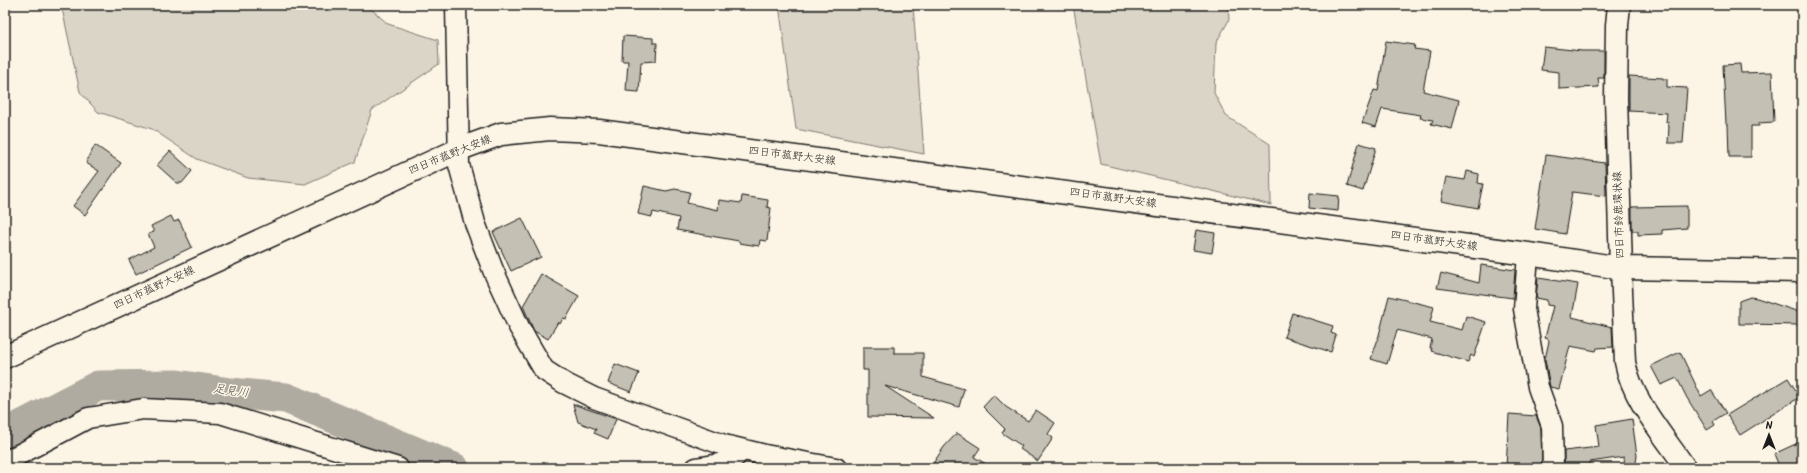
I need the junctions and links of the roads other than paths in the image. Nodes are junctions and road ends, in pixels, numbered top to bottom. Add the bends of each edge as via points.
1 (456, 5) edge
2 (1619, 5) edge
3 (460, 149) junction
4 (1528, 254) junction
5 (1621, 268) junction
6 (1802, 271) edge
7 (5, 357) edge
8 (742, 450) junction
9 (5, 462) edge
10 (398, 468) edge
11 (696, 468) edge
12 (836, 468) edge
13 (1553, 468) edge
14 (1686, 468) edge

1 - 3 street
2 - 5 main road, 四日市鈴鹿環状線 via 1616,98
3 - 4 main road, 四日市菰野大安線 via 501,134 550,129 599,131
3 - 7 main road, 四日市菰野大安線
3 - 8 street via 459,165 475,223 519,327 544,370 564,383 612,406
4 - 5 main road, 四日市菰野大安線
4 - 13 street via 1524,309 1538,387 1552,426
5 - 6 main road, 四日市鈴鹿環状線
5 - 14 street via 1624,362 1627,373 1641,403
8 - 11 street via 737,458 725,463
8 - 12 street
9 - 10 street via 88,418 143,409 220,413

